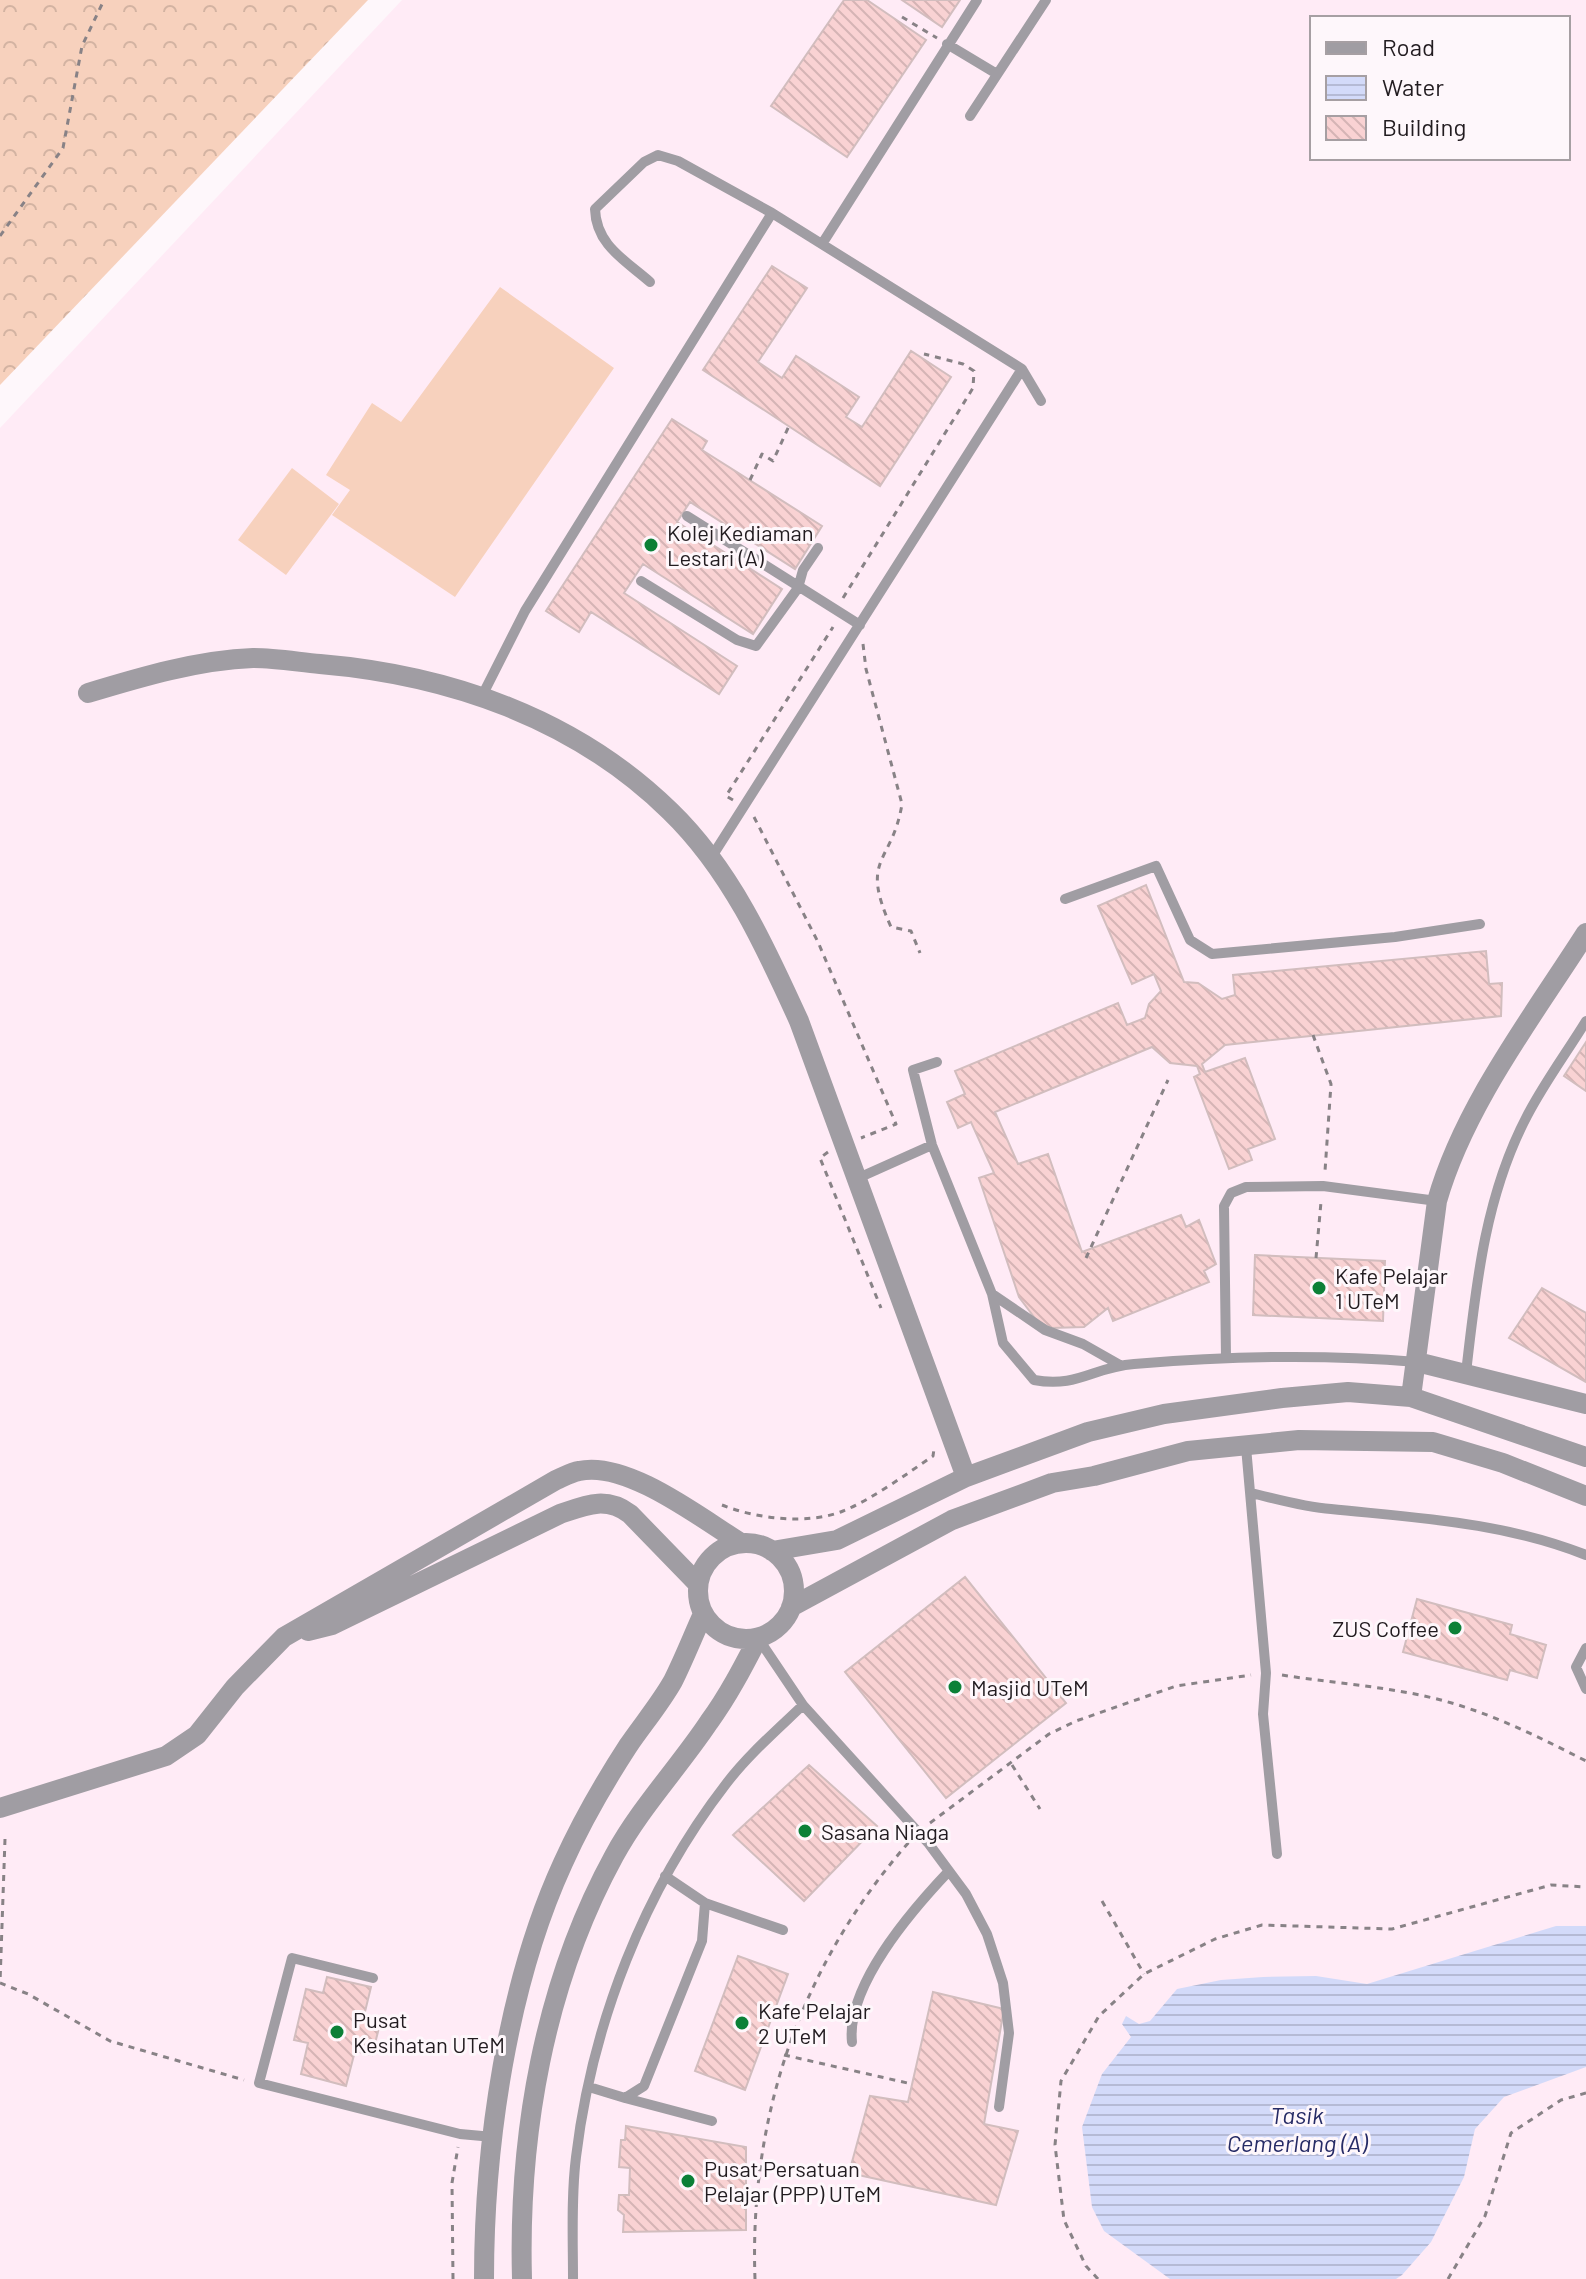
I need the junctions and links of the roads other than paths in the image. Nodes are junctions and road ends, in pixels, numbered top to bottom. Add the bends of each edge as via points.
1 (977, 0) edge
2 (1046, 0) edge
3 (947, 44) junction
4 (997, 74) junction
5 (970, 116) dead end
6 (772, 213) junction
7 (822, 244) junction
8 (650, 282) dead end
9 (1022, 369) junction
10 (1041, 401) dead end
11 (687, 516) dead end
12 (818, 548) dead end
13 (641, 581) dead end
14 (798, 588) junction
15 (860, 625) junction
16 (88, 693) dead end
17 (482, 696) junction
18 (711, 858) junction
19 (1065, 899) dead end
20 (1480, 924) dead end
21 (1582, 947) edge
22 (1586, 1021) edge
23 (937, 1062) dead end
24 (932, 1145) junction
25 (856, 1179) junction
26 (1437, 1201) junction
27 (992, 1294) junction
28 (1226, 1358) junction
29 (1417, 1362) junction
30 (1120, 1365) junction
31 (1466, 1373) junction
32 (1411, 1397) junction
33 (1586, 1404) edge
34 (1246, 1447) junction
35 (1586, 1457) edge
36 (966, 1477) junction
37 (1251, 1493) junction
38 (1586, 1496) edge
39 (741, 1543) junction
40 (772, 1551) junction
41 (1586, 1555) edge
42 (698, 1584) junction
43 (791, 1607) junction
44 (703, 1614) junction
45 (284, 1637) junction
46 (758, 1638) junction
47 (1586, 1648) edge
48 (1586, 1689) edge
49 (803, 1705) junction
50 (0, 1808) edge
51 (1277, 1854) dead end
52 (949, 1871) junction
53 (665, 1876) junction
54 (705, 1903) junction
55 (783, 1930) dead end
56 (373, 1978) dead end
57 (852, 2042) dead end
58 (589, 2087) junction
59 (625, 2098) junction
60 (999, 2107) dead end
61 (712, 2121) dead end
62 (493, 2137) junction
63 (484, 2279) edge
64 (522, 2279) edge
65 (573, 2279) edge

1 - 3 lane
2 - 4 lane
3 - 4 lane
3 - 7 lane
4 - 5 lane
6 - 7 lane
6 - 8 lane via 678,161 658,155 644,162 595,209 604,242
6 - 17 lane via 525,611
7 - 9 lane
9 - 10 lane
9 - 15 lane
11 - 14 lane
12 - 14 lane
13 - 14 lane via 737,640 756,646
14 - 15 lane
15 - 18 lane
16 - 17 street via 154,673 253,658 378,669
17 - 18 street via 568,735 618,767 670,811
18 - 25 street via 767,950 799,1021
19 - 20 lane via 1156,866 1190,940 1212,954
21 - 26 street via 1471,1117
22 - 31 lane via 1527,1116 1502,1173 1478,1264
23 - 24 lane via 913,1070
24 - 25 lane
24 - 27 lane
25 - 36 street
26 - 28 lane via 1323,1186 1238,1189 1226,1199 1223,1239
26 - 29 street
27 - 30 lane via 1045,1330
27 - 30 lane via 1003,1343 1034,1380 1059,1384
28 - 29 lane
28 - 30 lane
29 - 31 street
29 - 32 street
31 - 33 street
32 - 35 street
32 - 36 street via 1348,1392 1164,1414 1088,1432
34 - 37 lane
34 - 38 street via 1299,1440 1433,1442
34 - 43 street via 1188,1451 1052,1483 952,1520
36 - 40 street via 837,1540
37 - 41 lane via 1328,1509 1466,1523 1525,1534
37 - 51 lane
39 - 40 street
39 - 42 street via 713,1556
39 - 45 street via 654,1490 611,1471 580,1470
40 - 43 street via 791,1576
42 - 44 street
42 - 45 street via 619,1505 595,1502 332,1625
43 - 46 street via 784,1621
44 - 46 street via 727,1636
44 - 62 street via 672,1682 576,1838 545,1905 525,1973
45 - 50 street via 197,1735 166,1756
46 - 49 lane
46 - 64 street via 709,1723 614,1854 563,1978 531,2106 520,2205
47 - 48 lane via 1576,1667
49 - 52 lane
49 - 53 lane via 728,1781
52 - 57 lane via 914,1907 877,1964 850,2024
52 - 60 lane via 987,1934 1003,1983 1009,2033
53 - 54 lane
53 - 58 lane via 625,1963
54 - 55 lane
54 - 59 lane via 702,1941 644,2086
56 - 62 lane via 292,1958 259,2083 460,2134
58 - 59 lane
58 - 65 lane via 576,2159
59 - 61 lane
62 - 63 street via 484,2211

